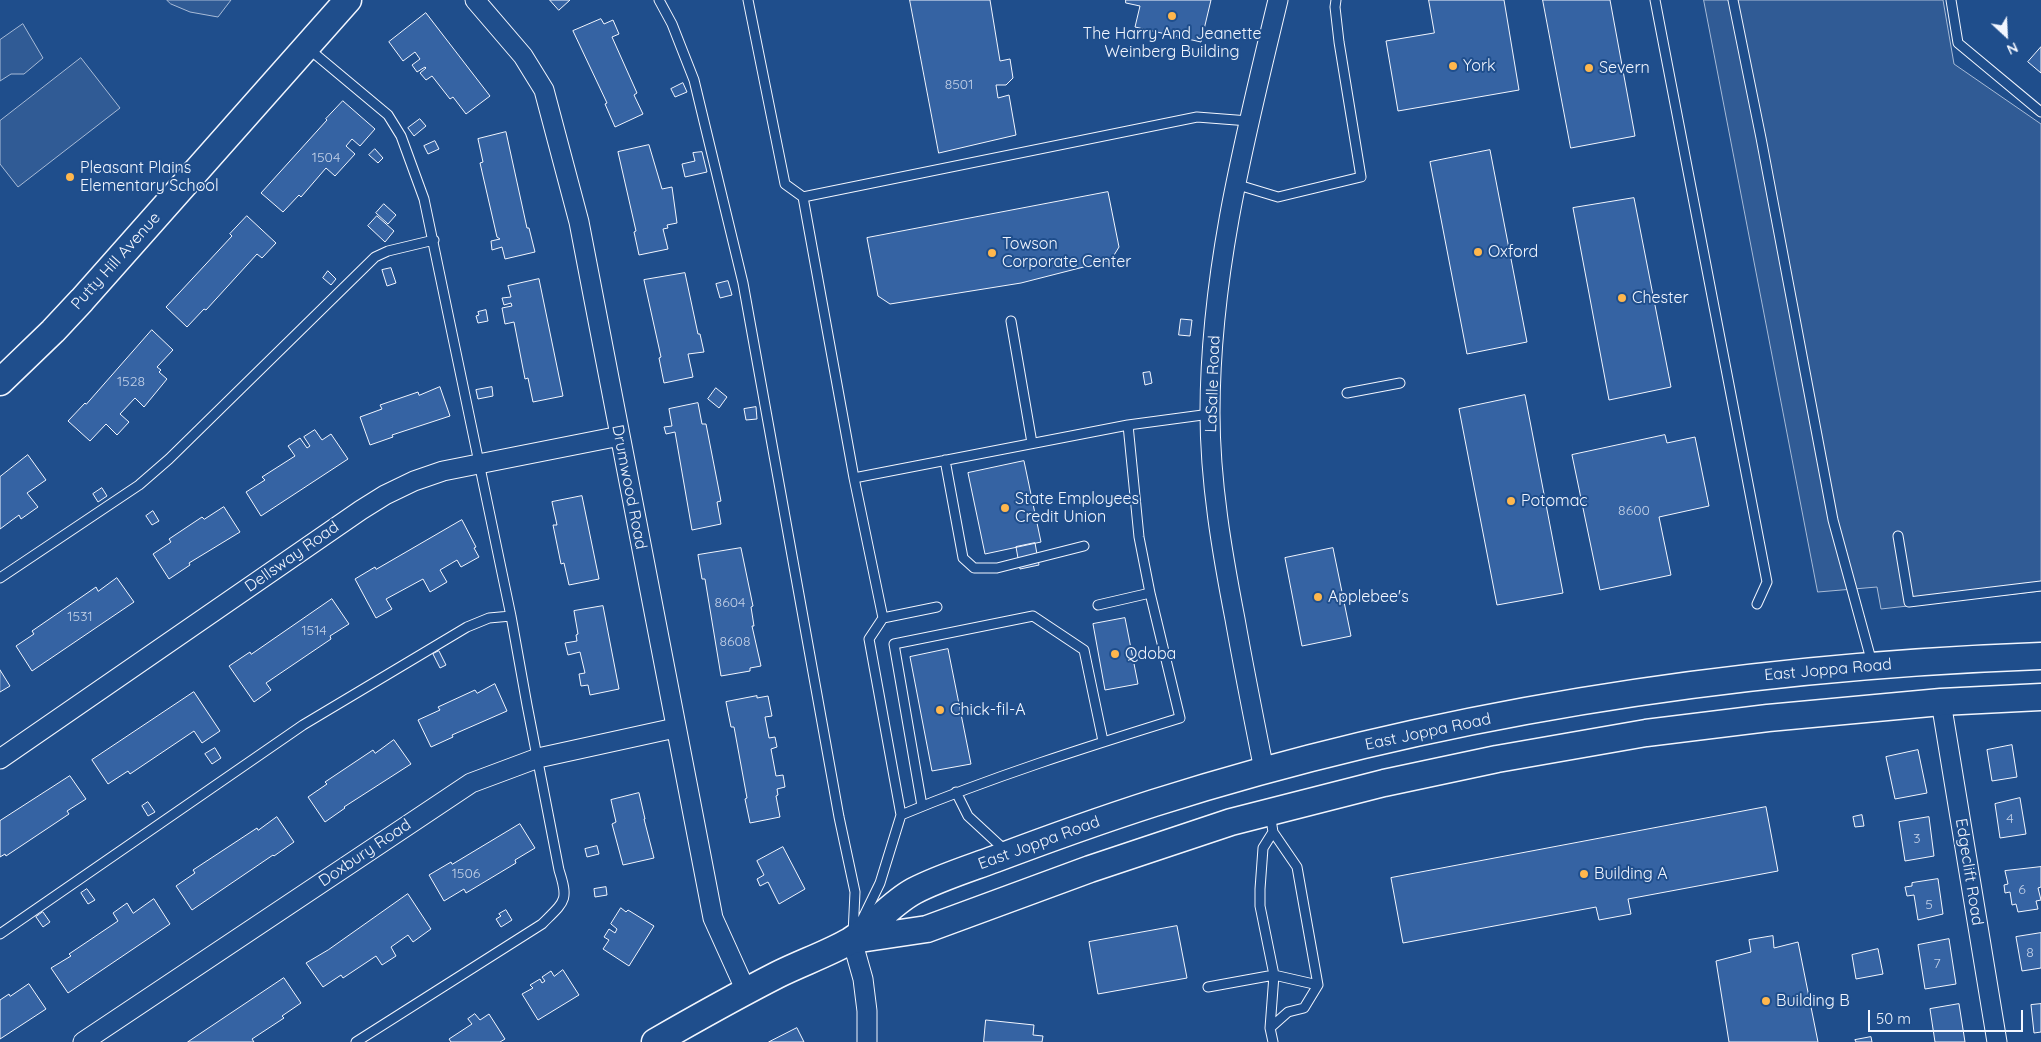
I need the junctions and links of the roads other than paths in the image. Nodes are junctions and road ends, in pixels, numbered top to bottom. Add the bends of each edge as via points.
1 (348, 0) edge
2 (475, 0) edge
3 (659, 0) edge
4 (748, 0) edge
5 (1278, 0) edge
6 (1336, 0) edge
7 (1655, 0) edge
8 (1733, 0) edge
9 (1951, 0) edge
10 (307, 47) junction
11 (2041, 112) edge
12 (1249, 121) junction
13 (1234, 184) junction
14 (802, 197) junction
15 (434, 240) junction
16 (1011, 321) dead end
17 (0, 382) edge
18 (1400, 383) dead end
19 (1347, 393) dead end
20 (1210, 414) junction
21 (1128, 424) junction
22 (620, 436) junction
23 (1032, 443) junction
24 (945, 460) junction
25 (478, 462) junction
26 (854, 478) junction
27 (1898, 536) dead end
28 (1084, 546) dead end
29 (0, 578) edge
30 (2041, 586) edge
31 (1150, 593) junction
32 (1098, 604) dead end
33 (1757, 604) dead end
34 (938, 607) dead end
35 (512, 616) junction
36 (883, 618) junction
37 (2041, 656) edge
38 (1873, 666) junction
39 (1764, 676) junction
40 (2041, 697) edge
41 (1941, 702) junction
42 (1768, 718) junction
43 (675, 728) junction
44 (1103, 742) junction
45 (538, 758) junction
46 (0, 759) edge
47 (1264, 770) junction
48 (956, 792) junction
49 (922, 806) junction
50 (901, 814) junction
51 (1271, 822) junction
52 (1009, 854) junction
53 (0, 934) edge
54 (852, 940) junction
55 (1274, 975) junction
56 (1318, 985) junction
57 (1208, 987) dead end
58 (746, 991) junction
59 (1270, 1028) junction
60 (83, 1042) edge
61 (356, 1042) edge
62 (655, 1042) edge
63 (867, 1042) edge
64 (1273, 1042) edge
65 (1997, 1042) edge

1 - 10 main road, Putty Hill Avenue
2 - 22 street, Drumwood Road via 523,56 544,90 579,222
3 - 54 lane via 694,80 744,283 855,892
4 - 14 lane via 785,184
5 - 12 street, LaSalle Road
6 - 13 lane via 1339,42 1361,177 1278,197
7 - 33 lane via 1767,582
8 - 38 lane via 1833,520
9 - 11 lane via 1958,43
10 - 15 lane via 388,115 414,168
10 - 17 main road, Putty Hill Avenue via 82,300
12 - 13 street, LaSalle Road
12 - 14 lane via 1197,117
13 - 20 street, LaSalle Road via 1222,255
14 - 26 lane
15 - 25 lane
15 - 29 lane via 375,257 170,459 138,485
16 - 23 lane
18 - 19 lane
20 - 21 lane
20 - 47 street, LaSalle Road via 1215,498 1226,574
21 - 23 lane
21 - 31 lane via 1139,537
22 - 25 street, Dellsway Road
22 - 43 street, Drumwood Road
23 - 24 lane
24 - 26 lane
24 - 28 lane via 963,558 974,568 998,568
25 - 35 lane
25 - 46 street, Dellsway Road via 414,481 361,510
26 - 36 lane
27 - 30 lane via 1909,602
31 - 32 lane
31 - 44 lane via 1180,718
34 - 36 lane
35 - 45 lane
35 - 53 lane via 489,618 467,626 303,725
36 - 50 lane via 869,640
37 - 38 main road, East Joppa Road
38 - 39 main road, East Joppa Road
39 - 42 main road
39 - 47 main road, East Joppa Road via 1512,714
40 - 41 main road, East Joppa Road
41 - 42 main road, East Joppa Road
41 - 65 street, Edgeclift Road
42 - 51 main road, East Joppa Road via 1497,759 1384,783
43 - 45 street, Doxbury Road
43 - 58 street, Drumwood Road via 713,918
44 - 48 lane
44 - 49 lane via 1084,650 1033,616 894,644
45 - 60 street, Doxbury Road via 471,782
45 - 61 lane via 566,892 562,904 542,924
47 - 51 main road
47 - 52 main road, East Joppa Road via 1108,818
48 - 49 lane
48 - 52 lane via 968,816
49 - 50 lane
50 - 54 lane via 880,884
51 - 54 main road, East Joppa Road via 1231,822 927,929
51 - 55 lane via 1263,848 1260,906
51 - 56 lane via 1297,867
52 - 54 main road, East Joppa Road via 911,893
54 - 58 main road, East Joppa Road
54 - 63 street via 863,979
55 - 56 lane
55 - 57 lane
55 - 59 lane
56 - 59 lane via 1304,1008 1288,1012
58 - 62 main road, East Joppa Road
59 - 64 lane

